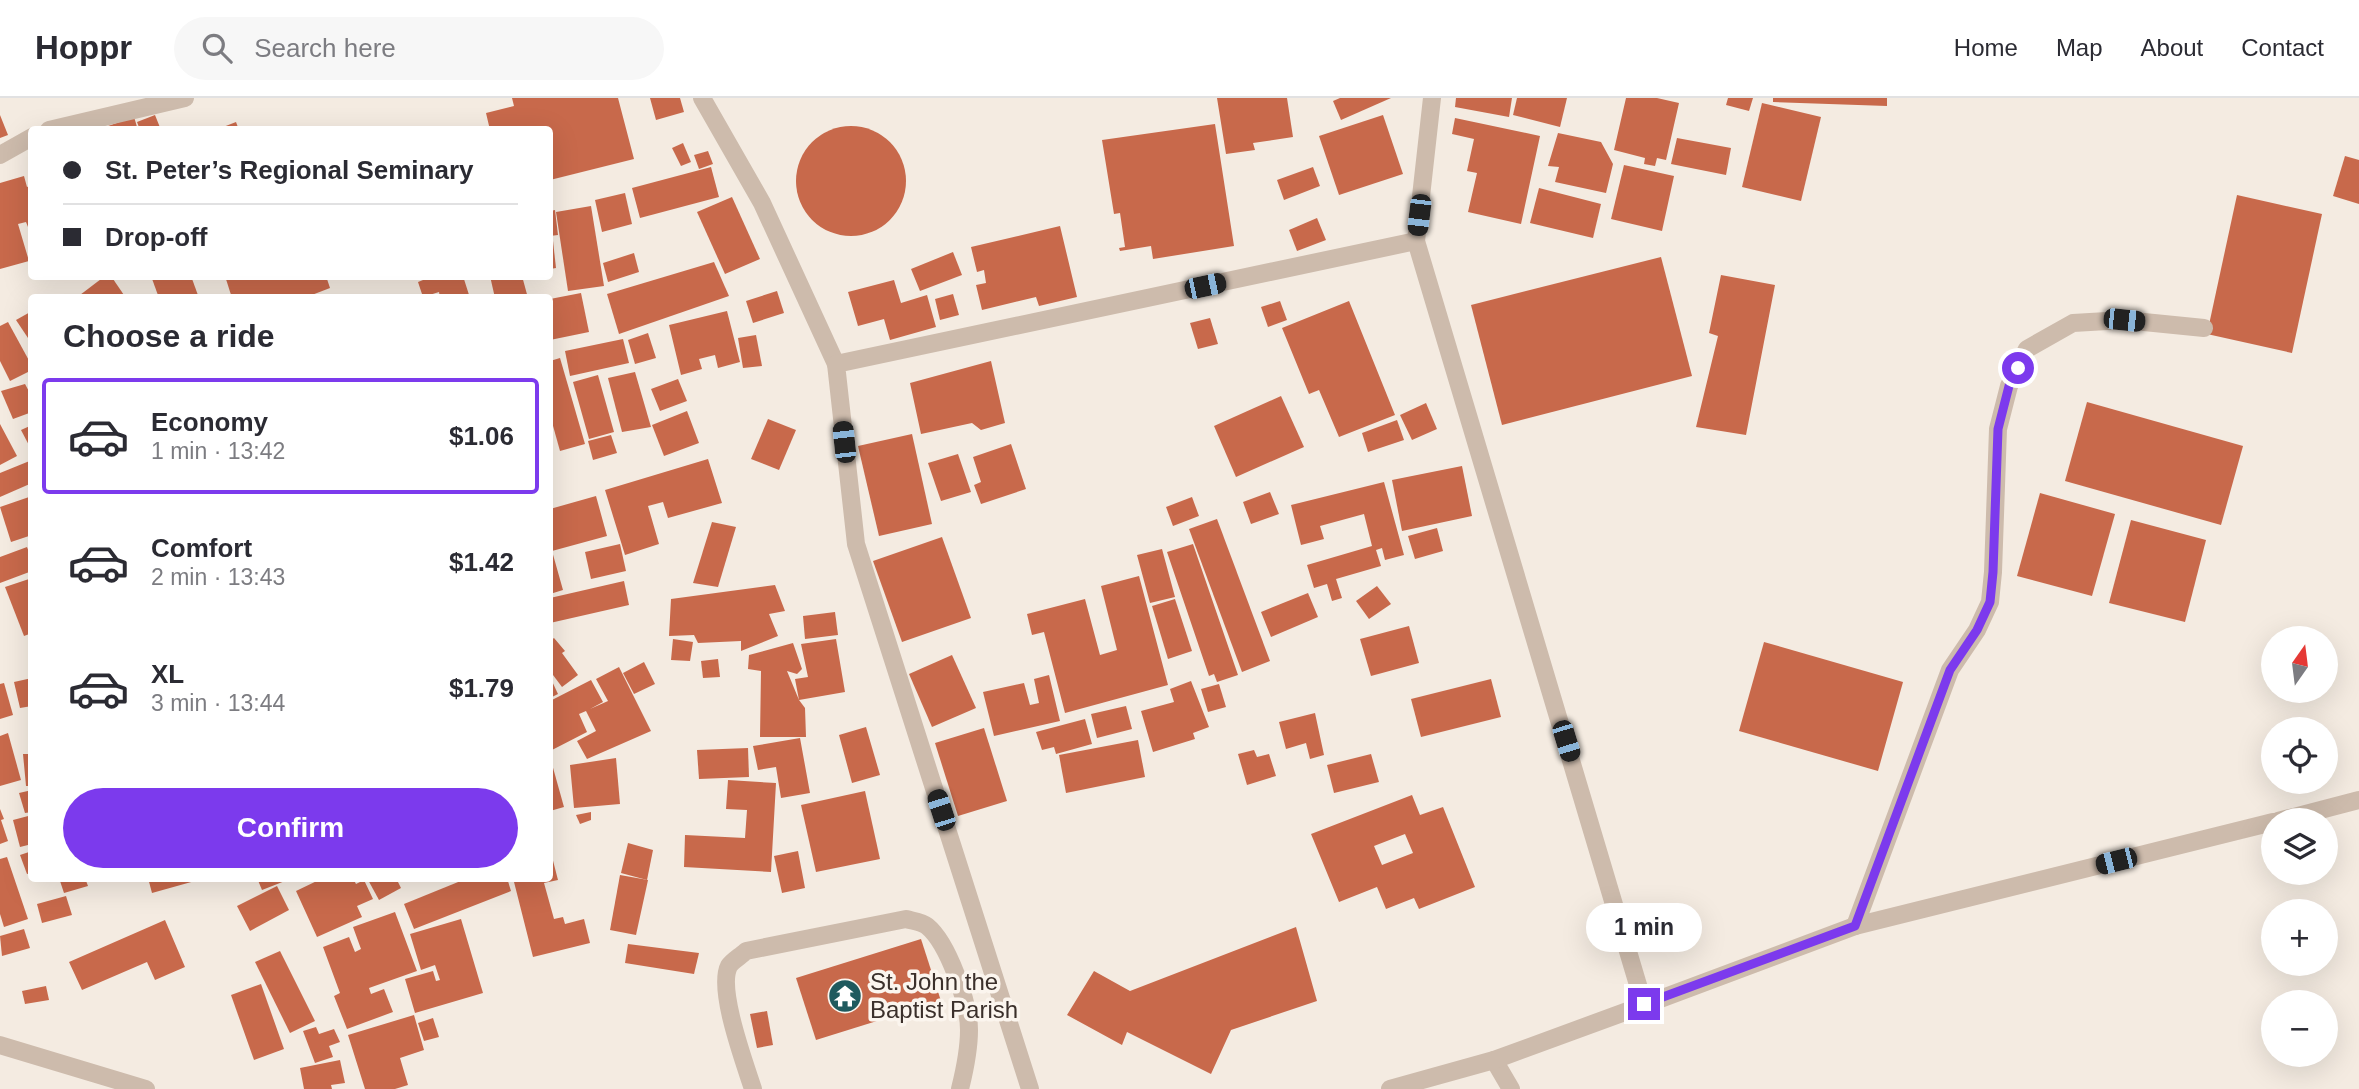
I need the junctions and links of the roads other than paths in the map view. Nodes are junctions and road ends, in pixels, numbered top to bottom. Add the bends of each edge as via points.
1 (186, 98) edge
2 (702, 98) edge
3 (1432, 98) edge
4 (66, 126) edge
5 (28, 139) edge
6 (0, 155) edge
7 (1416, 241) junction
8 (2204, 328) dead end
9 (836, 364) junction
10 (2359, 800) edge
11 (2327, 808) edge
12 (2261, 824) edge
13 (1855, 926) junction
14 (1644, 1004) junction
15 (0, 1045) edge
16 (1494, 1060) junction
17 (146, 1089) edge
18 (753, 1089) edge
19 (960, 1089) edge
20 (1030, 1089) edge
21 (1390, 1089) edge
22 (1511, 1089) edge

1 - 4 street
2 - 9 street via 762,203
3 - 7 street
5 - 6 street
7 - 9 street
7 - 14 street
8 - 13 street via 2124,320 2073,323 2027,349 2009,386 1998,429 1990,602 1950,670
9 - 20 street via 856,544
10 - 11 street
12 - 13 street
13 - 14 street
14 - 16 street
15 - 17 street
16 - 21 street
16 - 22 street
18 - 19 street via 734,1029 726,984 729,966 746,951 906,919 926,924 957,974 969,1026

